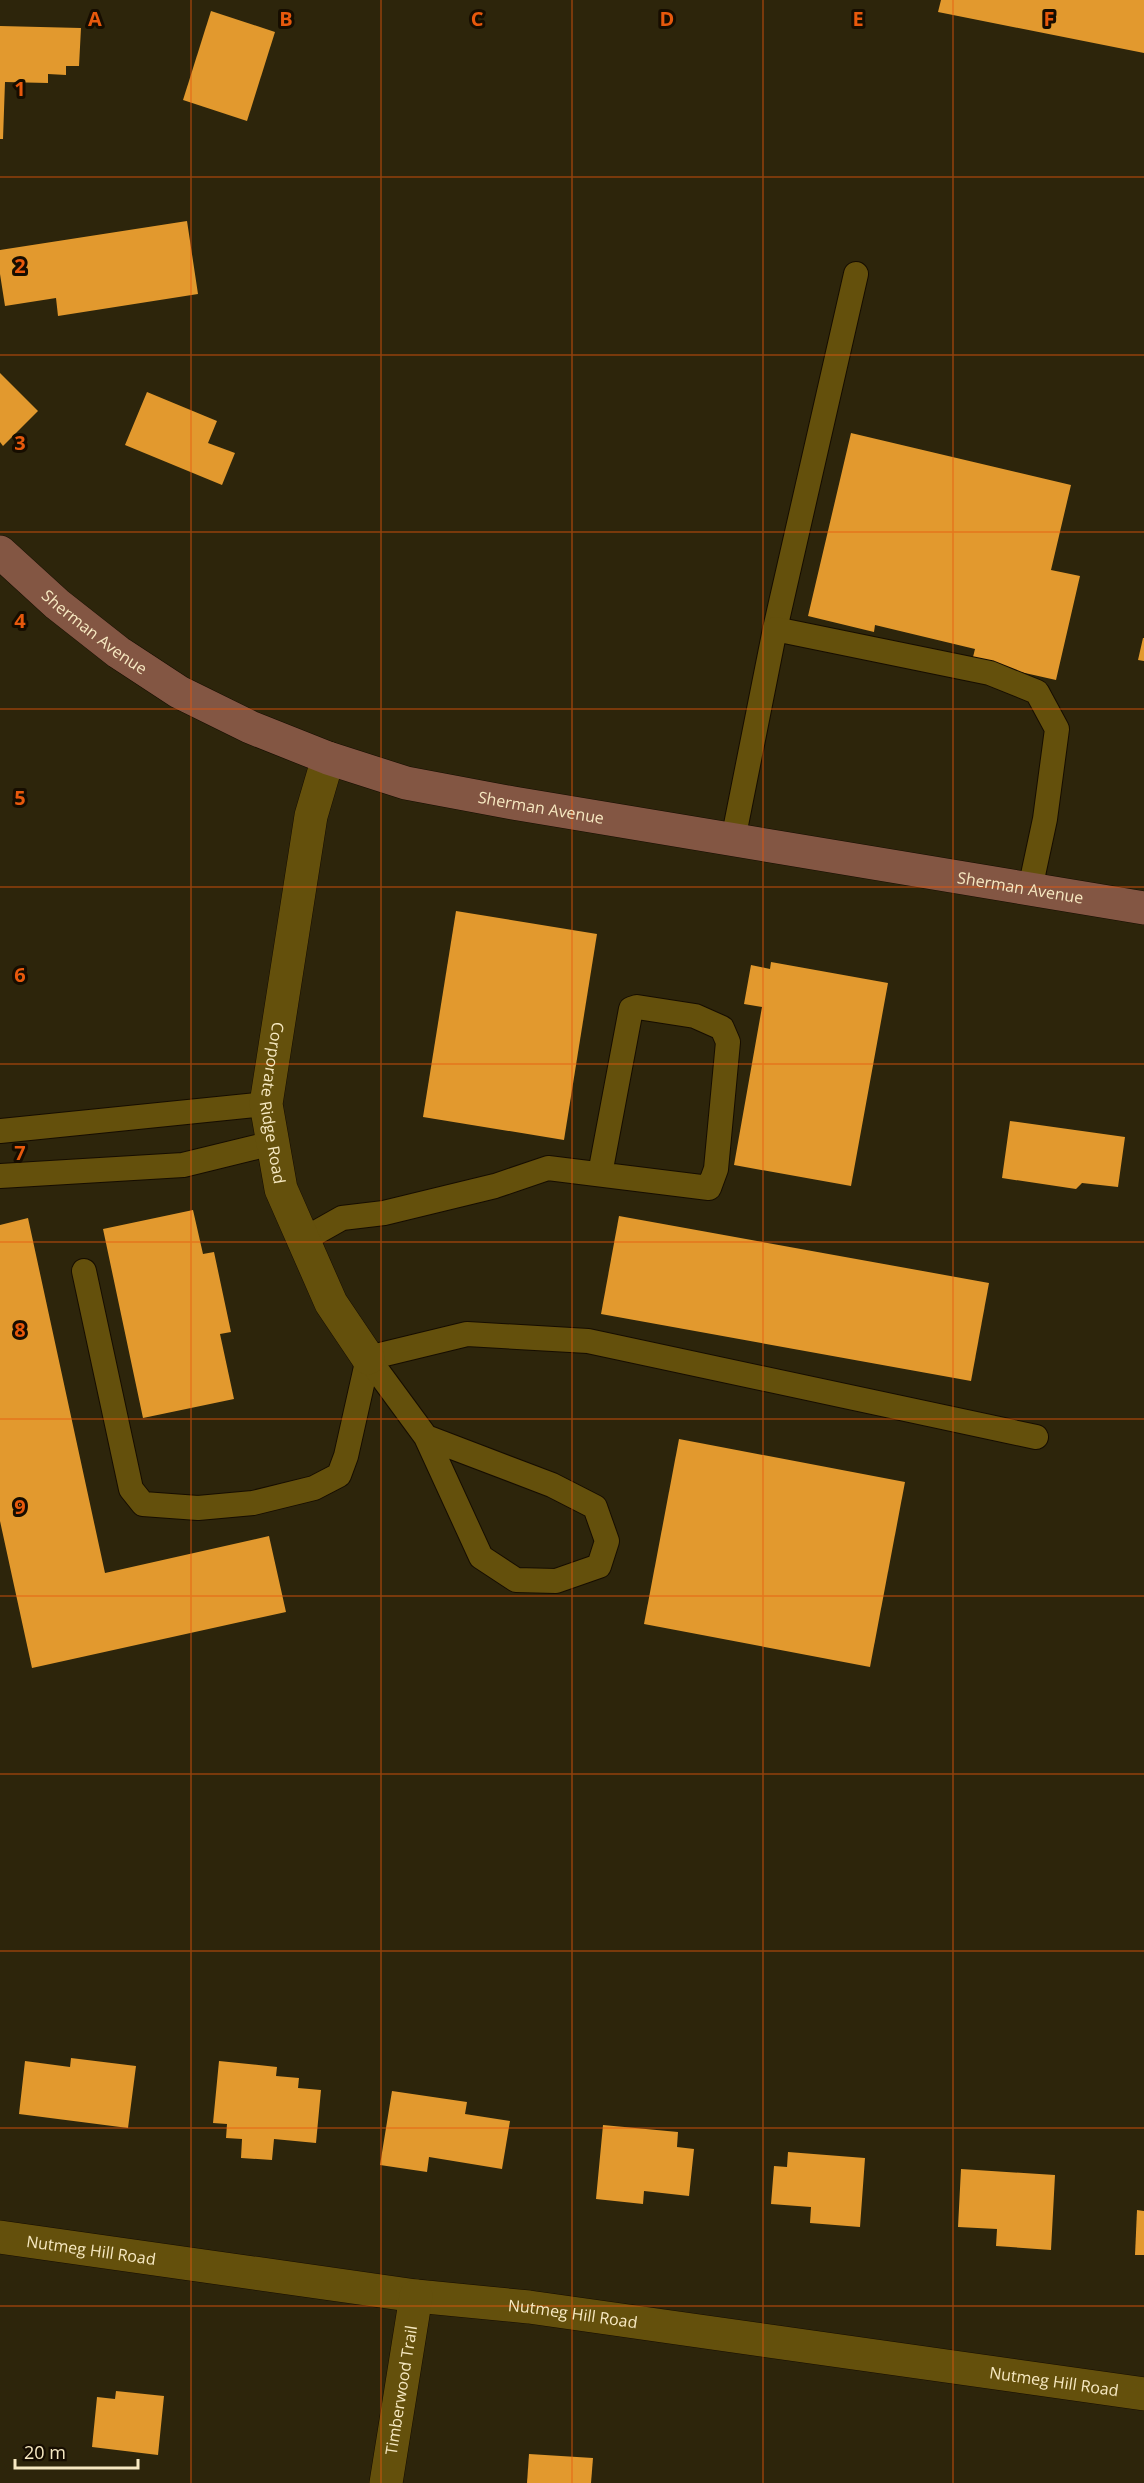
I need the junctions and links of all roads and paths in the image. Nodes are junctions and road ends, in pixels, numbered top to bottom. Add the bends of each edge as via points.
1 (856, 274) dead end
2 (0, 552) edge
3 (775, 629) junction
4 (328, 758) junction
5 (733, 840) junction
6 (1030, 889) junction
7 (1144, 908) edge
8 (266, 1104) junction
9 (0, 1131) edge
10 (273, 1143) junction
11 (600, 1174) junction
12 (0, 1176) edge
13 (303, 1240) junction
14 (84, 1271) dead end
15 (368, 1358) junction
16 (426, 1437) junction
17 (1036, 1437) dead end
18 (0, 2237) edge
19 (416, 2296) junction
20 (1144, 2394) edge
21 (386, 2483) edge

1 - 3 lane
2 - 4 main road, Sherman Avenue via 118,652 179,692 250,727
3 - 5 lane
3 - 6 lane via 990,674 1037,692 1057,729 1045,819
4 - 5 main road, Sherman Avenue via 406,783
4 - 8 street, Corporate Ridge Road via 311,816
5 - 6 main road, Sherman Avenue
6 - 7 main road, Sherman Avenue
8 - 9 lane
8 - 10 street, Corporate Ridge Road
10 - 12 lane via 183,1165
10 - 13 street, Corporate Ridge Road via 281,1189
11 - 11 lane via 709,1188 716,1169 728,1042 722,1028 695,1016 631,1009
11 - 13 lane via 548,1168 495,1186 384,1213 342,1218
13 - 15 street, Corporate Ridge Road via 331,1303
14 - 15 lane via 131,1489 142,1504 198,1508 253,1503 315,1488 339,1475
15 - 16 lane
15 - 17 lane via 467,1334 588,1341
16 - 16 lane via 482,1557 516,1580 556,1581 599,1566 607,1541 595,1507 552,1485
18 - 19 street, Nutmeg Hill Road
19 - 20 street, Nutmeg Hill Road via 529,2307
19 - 21 street, Timberwood Trail

